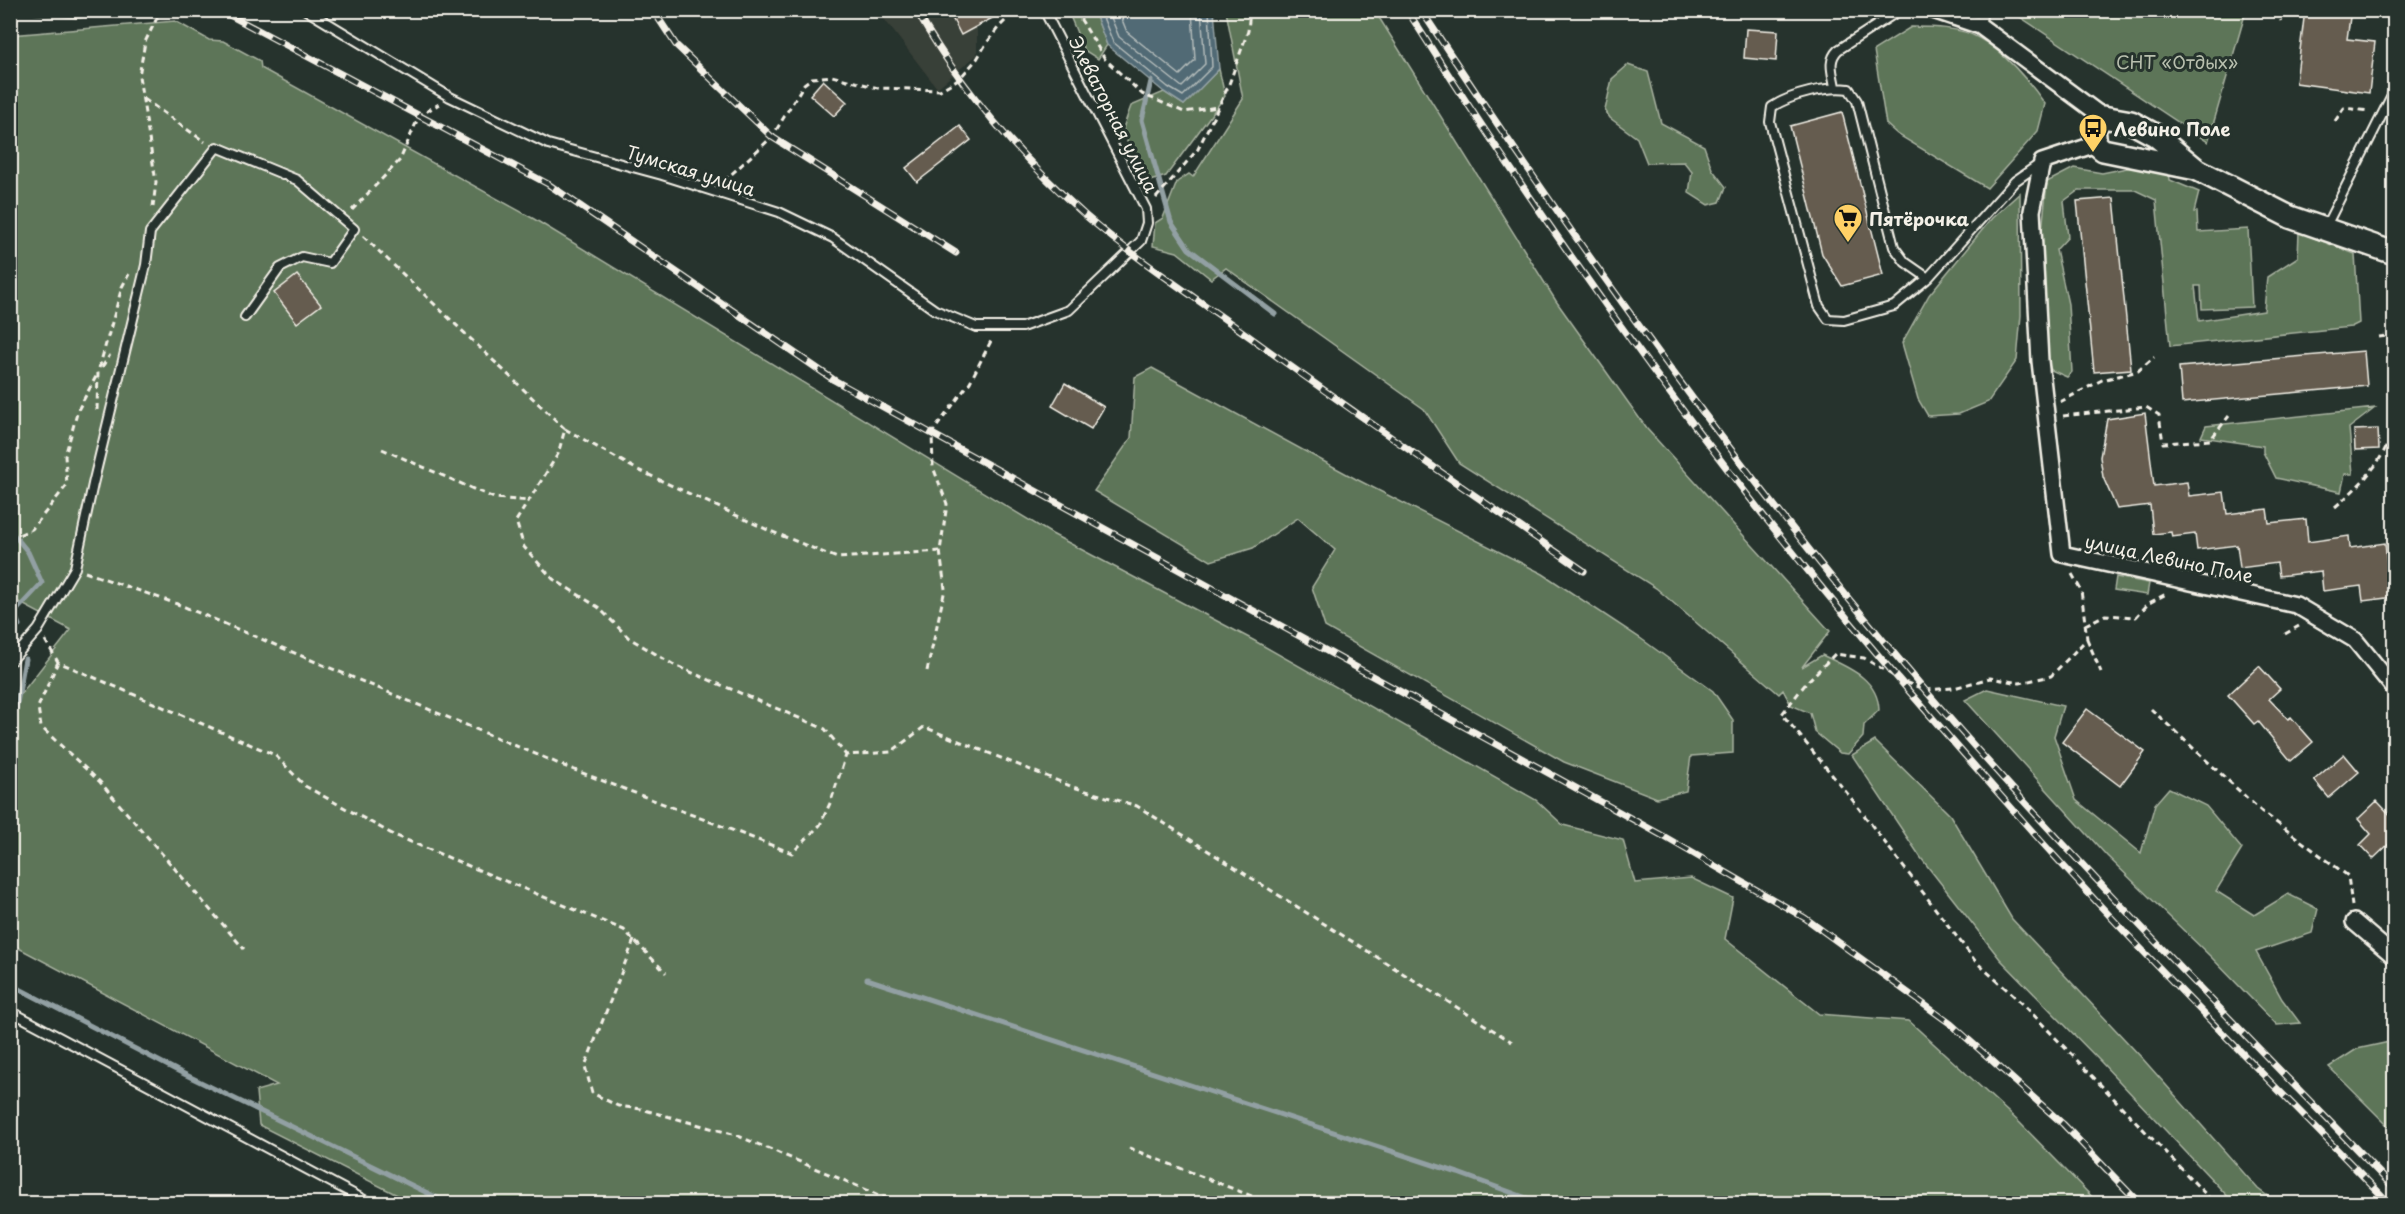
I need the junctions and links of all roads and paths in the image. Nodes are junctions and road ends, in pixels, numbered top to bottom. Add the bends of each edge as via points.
1 (161, 10) edge
2 (306, 10) edge
3 (1016, 10) edge
4 (1044, 10) edge
5 (1075, 10) edge
6 (1250, 10) edge
7 (1900, 10) edge
8 (1933, 10) edge
9 (1983, 10) edge
10 (2277, 10) edge
11 (2281, 21) dead end
12 (1980, 26) junction
13 (1835, 87) junction
14 (2394, 91) edge
15 (450, 97) junction
16 (143, 98) junction
17 (1218, 107) junction
18 (2383, 113) junction
19 (2103, 117) junction
20 (2335, 121) dead end
21 (2097, 144) junction
22 (217, 147) junction
23 (2042, 162) junction
24 (2196, 169) junction
25 (714, 192) junction
26 (1158, 195) dead end
27 (342, 220) junction
28 (354, 229) junction
29 (2325, 229) junction
30 (150, 232) junction
31 (2394, 253) edge
32 (1928, 278) junction
33 (1069, 310) joint
34 (245, 317) dead end
35 (999, 327) junction
36 (2394, 335) edge
37 (2379, 337) dead end
38 (115, 347) dead end
39 (2154, 357) dead end
40 (2046, 414) junction
41 (2229, 416) dead end
42 (565, 429) junction
43 (2388, 444) dead end
44 (382, 449) dead end
45 (529, 501) junction
46 (2335, 507) dead end
47 (10, 539) edge
48 (940, 551) junction
49 (2062, 554) junction
50 (75, 568) junction
51 (2184, 581) junction
52 (2085, 625) junction
53 (38, 630) junction
54 (2087, 639) junction
55 (10, 662) edge
56 (58, 662) junction
57 (927, 671) dead end
58 (2101, 672) dead end
59 (2394, 688) edge
60 (2151, 709) dead end
61 (846, 755) junction
62 (2354, 922) joint
63 (634, 940) junction
64 (244, 949) dead end
65 (2394, 956) edge
66 (666, 973) dead end
67 (10, 1011) edge
68 (1512, 1042) dead end
69 (1129, 1148) dead end
70 (372, 1203) edge
71 (900, 1203) edge
72 (1272, 1203) edge
73 (2215, 1203) edge

1 - 16 path via 145,42 139,76
2 - 15 lane, Тумская улица
3 - 25 path via 960,78 940,90 878,88 832,76 812,78 804,84 772,137
4 - 33 lane, Элеваторная улица via 1146,209 1147,223 1141,241
5 - 17 path via 1105,58 1142,94 1184,112
6 - 17 path via 1248,31
7 - 13 lane via 1832,56
8 - 12 street
9 - 12 lane
10 - 11 path
12 - 19 street
13 - 32 lane via 1849,89 1857,100 1894,247 1905,262
13 - 32 lane via 1783,100 1772,107 1770,122 1819,306 1828,319 1844,320 1894,306
14 - 18 lane
15 - 25 lane, Тумская улица via 548,144
15 - 27 path via 419,116 400,160
16 - 22 path
16 - 30 path via 156,182
17 - 26 path via 1198,149
18 - 20 path via 2344,108
18 - 29 lane
19 - 21 street via 2094,129
19 - 24 street via 2139,126
21 - 23 street
21 - 24 street via 2103,150
22 - 27 lane via 297,180
22 - 30 lane
23 - 32 lane via 2015,181
23 - 40 street, улица Левино Поле via 2032,211
24 - 29 street via 2290,217
25 - 35 lane, Тумская улица via 778,212 833,238 935,310 976,327
27 - 28 lane
28 - 34 lane via 330,263 302,257 280,268
28 - 42 path
29 - 31 street
30 - 50 lane via 146,265
33 - 35 lane, Тумская улица via 1022,327
35 - 48 path via 970,382 932,434 933,467 947,504
36 - 37 path
38 - 47 path via 78,410 65,456 67,485 32,529
39 - 40 path via 2138,371 2102,380
40 - 41 path via 2146,407 2159,415 2163,443 2210,440
40 - 49 street, улица Левино Поле
42 - 45 path via 558,454
42 - 48 path via 636,469 837,558
43 - 46 path via 2380,463
44 - 45 path via 494,498
45 - 61 path via 516,521 524,547 553,579 598,607 629,638 674,665 825,729
48 - 57 path via 945,589
49 - 51 street, улица Левино Поле
49 - 52 path via 2081,590
50 - 53 lane
50 - 61 path via 180,605 564,766 792,854 820,825
51 - 52 path via 2149,603 2136,617 2105,615
51 - 59 street, улица Левино Поле via 2296,605 2355,640
52 - 54 path
53 - 55 lane
53 - 56 path
54 - 58 path
54 - 73 path via 2051,676 2020,683 1990,678 1954,688 1926,690 1902,681 1864,658 1835,654 1782,714 1976,962 2024,1005
56 - 63 path via 275,755 305,786 394,835 624,930
56 - 64 path via 38,707 41,726 100,782
60 - 62 path via 2262,811 2348,876
61 - 68 path via 891,752 924,727 1073,787 1137,806
62 - 65 street
63 - 66 path
63 - 71 path via 585,1066 592,1093 618,1106 736,1135
67 - 70 lane
69 - 72 path

